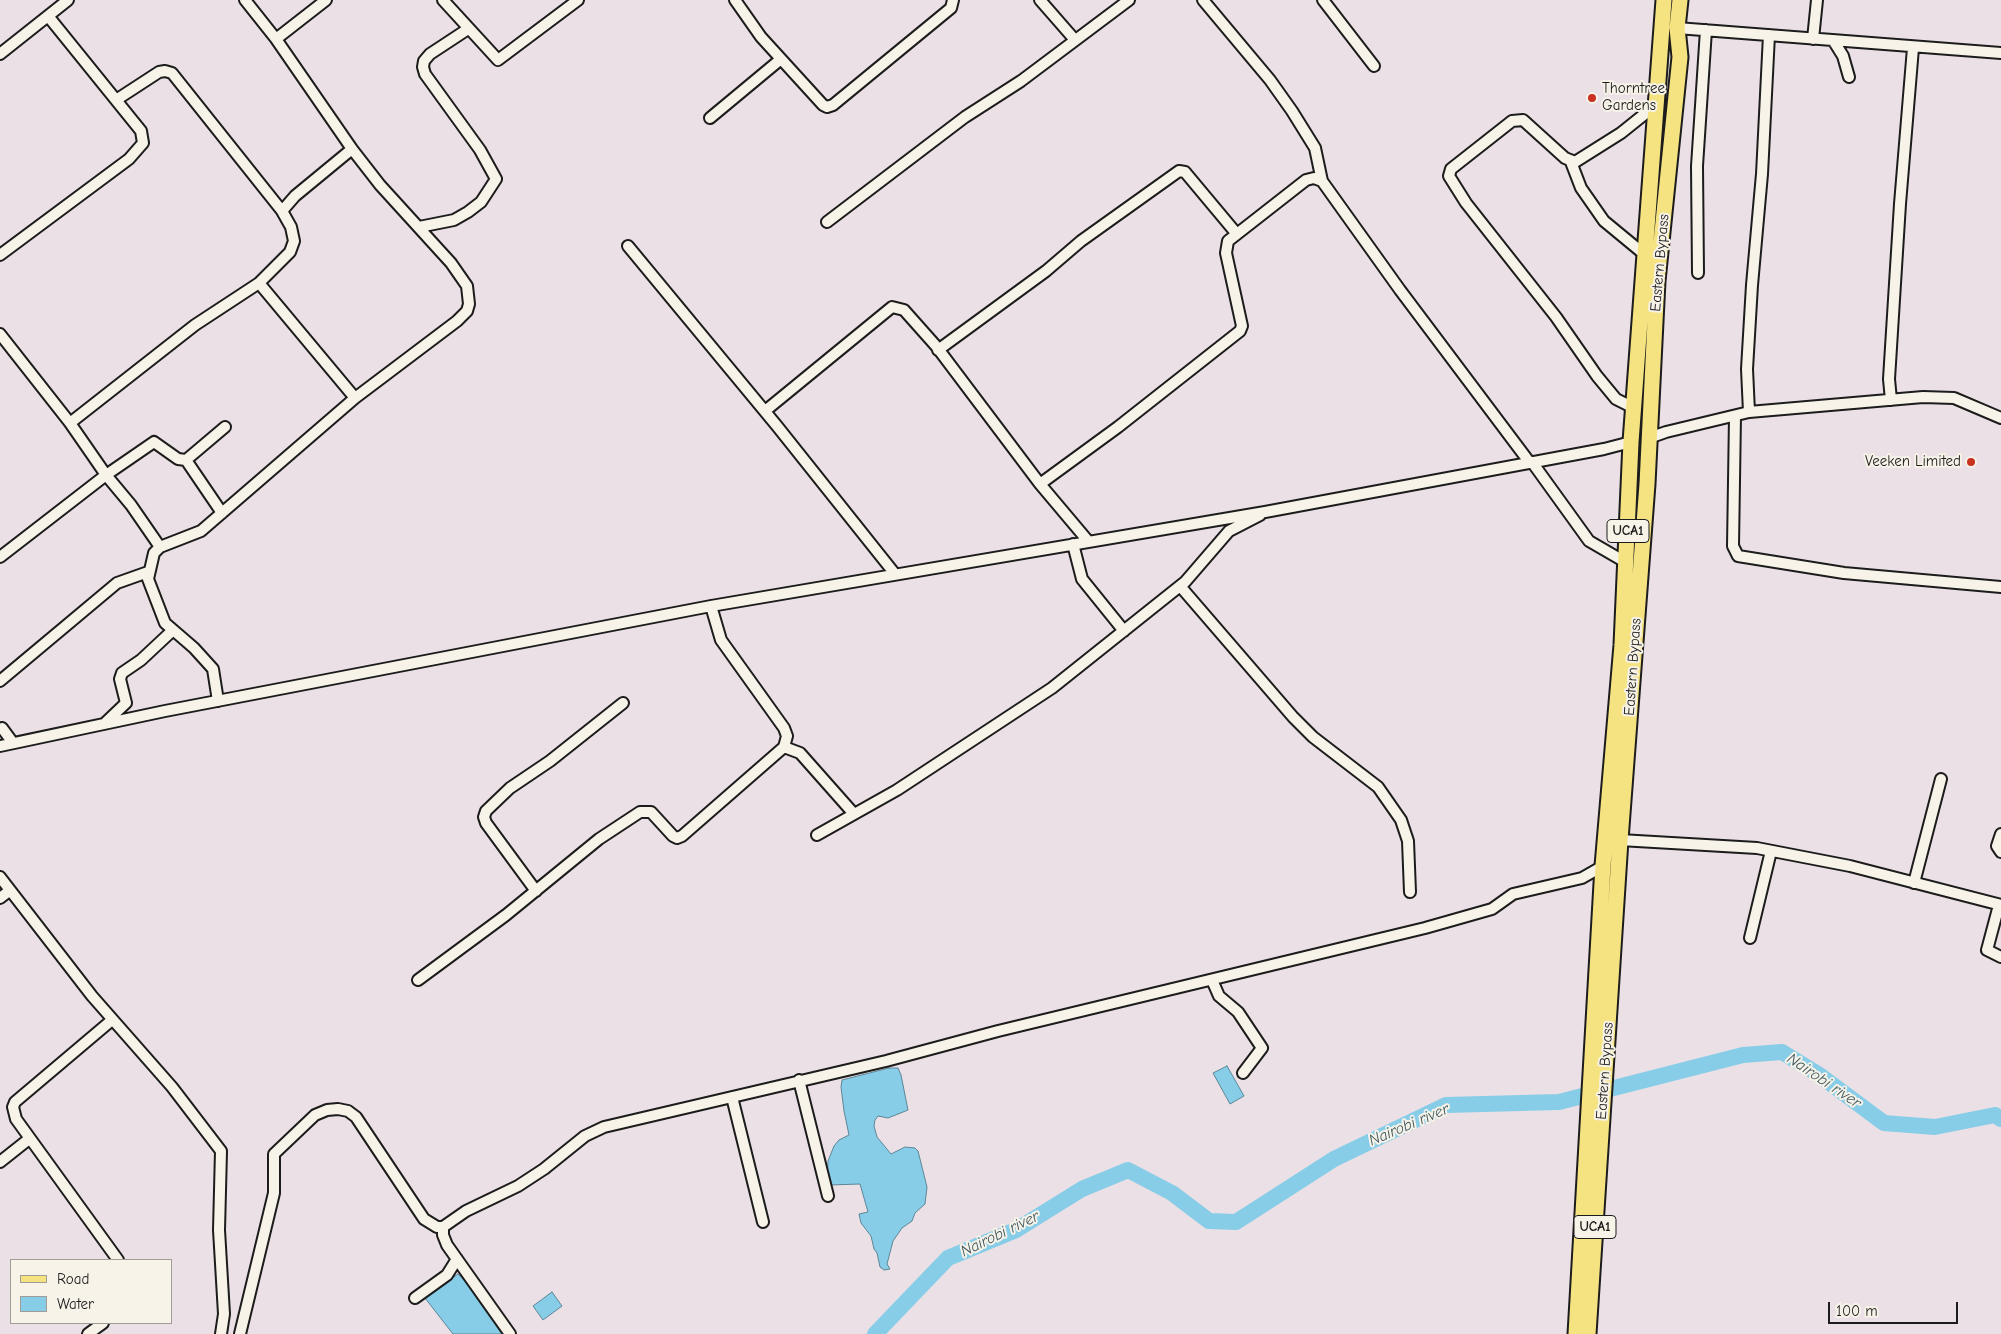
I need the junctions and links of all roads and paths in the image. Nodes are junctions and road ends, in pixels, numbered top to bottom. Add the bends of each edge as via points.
1 (68, 0) edge
2 (245, 0) edge
3 (326, 0) edge
4 (443, 0) edge
5 (578, 0) edge
6 (735, 0) edge
7 (953, 0) edge
8 (1040, 0) edge
9 (1129, 0) edge
10 (1203, 0) edge
11 (1323, 0) edge
12 (1664, 0) edge
13 (1680, 0) edge
14 (1817, 0) edge
15 (48, 16) junction
16 (1677, 28) junction
17 (468, 29) junction
18 (1706, 30) junction
19 (1769, 35) junction
20 (276, 39) junction
21 (1813, 39) junction
22 (1075, 40) junction
23 (1833, 40) junction
24 (1913, 48) junction
25 (2001, 53) edge
26 (0, 54) edge
27 (780, 59) junction
28 (1374, 66) dead end
29 (1849, 77) dead end
30 (116, 100) junction
31 (1656, 105) junction
32 (710, 118) dead end
33 (352, 149) junction
34 (1571, 162) junction
35 (1322, 181) junction
36 (282, 210) junction
37 (827, 222) dead end
38 (419, 227) junction
39 (1236, 233) junction
40 (628, 246) dead end
41 (1644, 254) junction
42 (0, 255) edge
43 (1698, 273) dead end
44 (259, 283) junction
45 (0, 334) edge
46 (938, 350) junction
47 (355, 398) junction
48 (1891, 400) junction
49 (1634, 408) junction
50 (765, 411) junction
51 (1749, 412) junction
52 (1735, 416) junction
53 (2001, 418) edge
54 (70, 423) junction
55 (225, 427) dead end
56 (1649, 438) junction
57 (1631, 442) junction
58 (186, 460) junction
59 (1531, 463) junction
60 (106, 475) junction
61 (1040, 484) junction
62 (1265, 512) junction
63 (222, 513) junction
64 (1088, 541) junction
65 (1074, 544) junction
66 (160, 547) junction
67 (0, 557) edge
68 (1627, 564) junction
69 (148, 572) junction
70 (895, 574) junction
71 (1180, 586) junction
72 (2001, 587) edge
73 (711, 606) junction
74 (172, 631) junction
75 (1124, 631) junction
76 (0, 681) edge
77 (218, 701) junction
78 (622, 703) dead end
79 (104, 724) junction
80 (1, 729) edge
81 (13, 743) junction
82 (0, 746) edge
83 (784, 747) junction
84 (1940, 779) dead end
85 (854, 814) junction
86 (817, 834) dead end
87 (2001, 834) edge
88 (1620, 840) junction
89 (1771, 851) junction
90 (2001, 852) edge
91 (1603, 866) junction
92 (0, 877) edge
93 (1914, 883) junction
94 (9, 891) junction
95 (536, 891) junction
96 (1410, 892) dead end
97 (0, 898) edge
98 (2000, 905) edge
99 (1750, 938) dead end
100 (2001, 957) edge
101 (418, 980) dead end
102 (1212, 980) junction
103 (112, 1020) junction
104 (1243, 1073) dead end
105 (799, 1080) junction
106 (732, 1097) junction
107 (1596, 1120) junction
108 (29, 1139) junction
109 (0, 1162) edge
110 (828, 1196) dead end
111 (763, 1222) dead end
112 (443, 1227) junction
113 (117, 1259) edge
114 (457, 1260) junction
115 (414, 1298) dead end
116 (102, 1324) edge
117 (88, 1334) edge
118 (221, 1334) edge
119 (240, 1334) edge
120 (510, 1334) edge
121 (1576, 1334) edge
122 (1588, 1334) edge

1 - 15 street
2 - 20 street
3 - 20 street
4 - 17 street
5 - 17 street via 498,60
6 - 27 street
7 - 27 street via 951,8 833,105 823,105
8 - 22 street
9 - 22 street
10 - 35 street via 1292,111 1314,148
11 - 28 street
12 - 31 main road, Eastern Bypass / UCA1
13 - 16 main road, Eastern Bypass / UCA1
14 - 21 street
15 - 26 street
15 - 30 street
16 - 18 street
16 - 56 main road, Eastern Bypass / UCA1 via 1680,56 1657,281
17 - 38 street via 430,54 423,67 496,179 481,202 468,212 454,220
18 - 19 street
18 - 43 street via 1697,166
19 - 21 street
19 - 51 street via 1762,182 1747,369
20 - 33 street
21 - 23 street
22 - 37 street via 1021,81 964,117
23 - 24 street
23 - 29 street via 1843,56
24 - 25 street
24 - 48 street via 1889,378
27 - 32 street
30 - 36 street via 158,72 172,73
30 - 42 street via 141,131 143,143 129,159
31 - 34 street via 1581,160
31 - 41 main road, Eastern Bypass / UCA1
33 - 36 street
33 - 38 street
34 - 41 street via 1581,188 1604,221
34 - 49 street via 1518,119 1451,169 1448,176 1597,376 1616,399
35 - 39 street via 1306,180
35 - 59 street
36 - 44 street via 292,228 294,247
38 - 47 street via 467,286 467,312
39 - 46 street via 1185,172 1179,171
39 - 61 street via 1228,241 1226,253 1242,326 1240,331
40 - 50 street
41 - 49 main road, Eastern Bypass / UCA1
44 - 47 street
44 - 54 street via 195,325
45 - 54 street
46 - 50 street via 904,310 892,307
46 - 61 street
47 - 63 street
48 - 51 street
48 - 53 street via 1954,398
49 - 57 main road, Eastern Bypass / UCA1
50 - 70 street
51 - 52 street
52 - 56 street
52 - 72 street via 1734,546 1738,556 1844,573
54 - 60 street
55 - 58 street
56 - 88 main road, Eastern Bypass / UCA1
57 - 59 street
57 - 68 main road, Eastern Bypass / UCA1
58 - 60 street via 178,459 154,442
58 - 63 street
59 - 62 street
59 - 68 street via 1589,541
60 - 66 street
60 - 67 street
61 - 64 street
62 - 64 street
62 - 71 street via 1229,531 1196,572
63 - 66 street via 201,531
64 - 65 street
65 - 70 street
65 - 75 street via 1082,579
66 - 69 street via 154,553
68 - 91 main road, Eastern Bypass / UCA1
69 - 74 street via 165,623
69 - 76 street via 116,583
70 - 73 street
71 - 75 street
71 - 96 street via 1293,717 1313,737 1378,787 1401,820 1408,842
73 - 77 street
73 - 83 street via 721,640 784,728 787,736
74 - 77 street via 213,669
74 - 79 street via 141,660 122,672 120,679 126,703
75 - 85 street via 1052,688 970,744
77 - 79 street
78 - 95 street via 550,761 510,788 486,811 486,823
79 - 81 street
80 - 81 street
81 - 82 street
83 - 85 street via 800,753
83 - 95 street via 682,836 673,836 651,812 640,812 598,839
84 - 93 street
85 - 86 street
87 - 90 street via 1997,846
88 - 89 street via 1683,842
88 - 107 main road, Eastern Bypass / UCA1 via 1606,1054
89 - 93 street via 1850,866
89 - 99 street
91 - 102 street via 1582,878 1513,894 1492,909 1473,915
91 - 107 main road, Eastern Bypass / UCA1 via 1592,1062
92 - 94 street
93 - 98 street
94 - 97 street
94 - 103 street
95 - 101 street
98 - 100 street via 1987,950
102 - 104 street via 1219,996 1238,1012 1262,1048
102 - 105 street
103 - 108 street via 15,1102 16,1119
103 - 118 street via 172,1087 221,1151 219,1230 224,1314
105 - 106 street
105 - 110 street
106 - 111 street
106 - 112 street via 604,1127 584,1136 518,1186 466,1211
107 - 121 main road, Eastern Bypass / UCA1
107 - 122 main road, Eastern Bypass / UCA1
108 - 109 street
108 - 113 street
112 - 114 street via 443,1235
112 - 119 street via 431,1224 419,1213 356,1117 338,1109 315,1115 274,1154 274,1192
114 - 115 street via 447,1275
114 - 120 street
116 - 117 street

